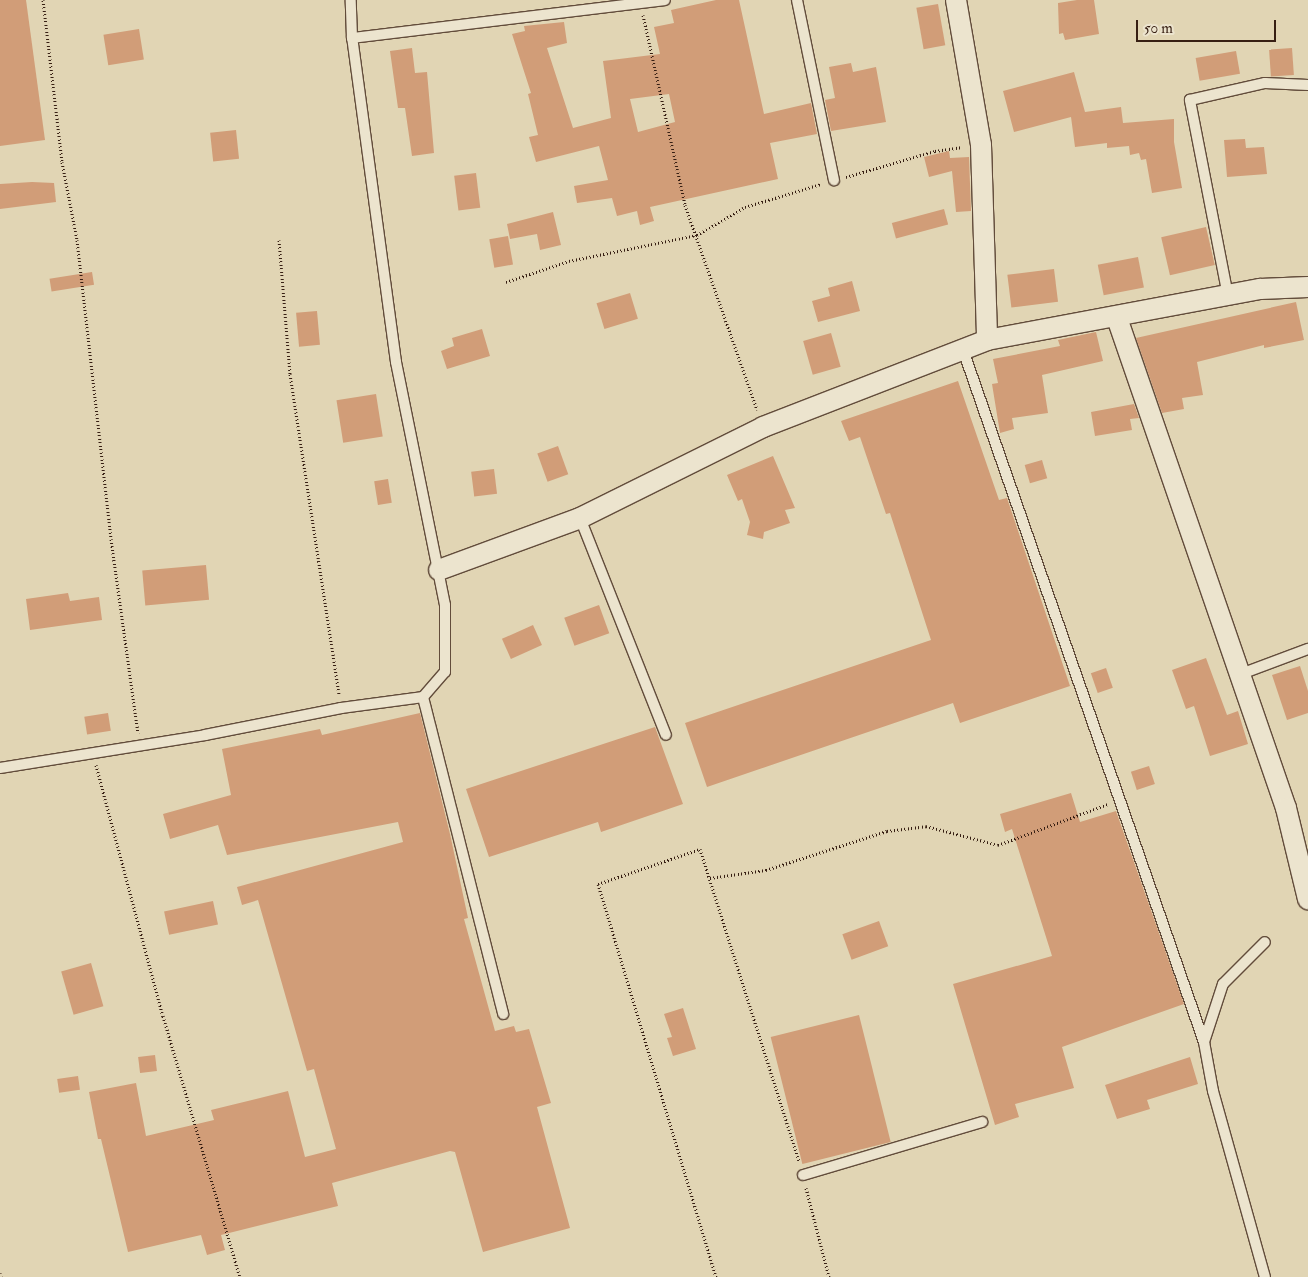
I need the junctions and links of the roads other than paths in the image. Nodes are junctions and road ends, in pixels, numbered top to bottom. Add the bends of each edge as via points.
1 (351, 0) edge
2 (665, 0) edge
3 (797, 0) edge
4 (956, 0) edge
5 (352, 38) junction
6 (1308, 85) edge
7 (834, 180) road end
8 (1308, 287) edge
9 (1228, 296) junction
10 (1117, 318) junction
11 (987, 340) junction
12 (963, 350) junction
13 (580, 518) junction
14 (439, 570) junction
15 (1308, 649) edge
16 (1241, 674) junction
17 (423, 697) junction
18 (666, 735) dead end
19 (0, 768) edge
20 (1308, 899) edge
21 (1264, 942) dead end
22 (503, 1014) dead end
23 (1204, 1042) junction
24 (982, 1122) dead end
25 (803, 1175) road end
26 (1265, 1277) edge

1 - 5 lane
2 - 5 lane
3 - 7 lane
4 - 11 street via 981,145
5 - 14 lane via 396,362
6 - 9 lane via 1265,83 1190,100
8 - 9 street via 1260,289
9 - 10 street
10 - 11 street
10 - 16 street
11 - 12 street
12 - 13 street via 763,427
12 - 23 lane
13 - 14 street
13 - 18 lane
14 - 17 lane via 445,605 445,672
15 - 16 lane
16 - 20 street via 1286,808
17 - 19 lane via 341,708 140,746
17 - 22 lane
21 - 23 lane via 1223,984
23 - 26 lane via 1212,1091
24 - 25 lane

